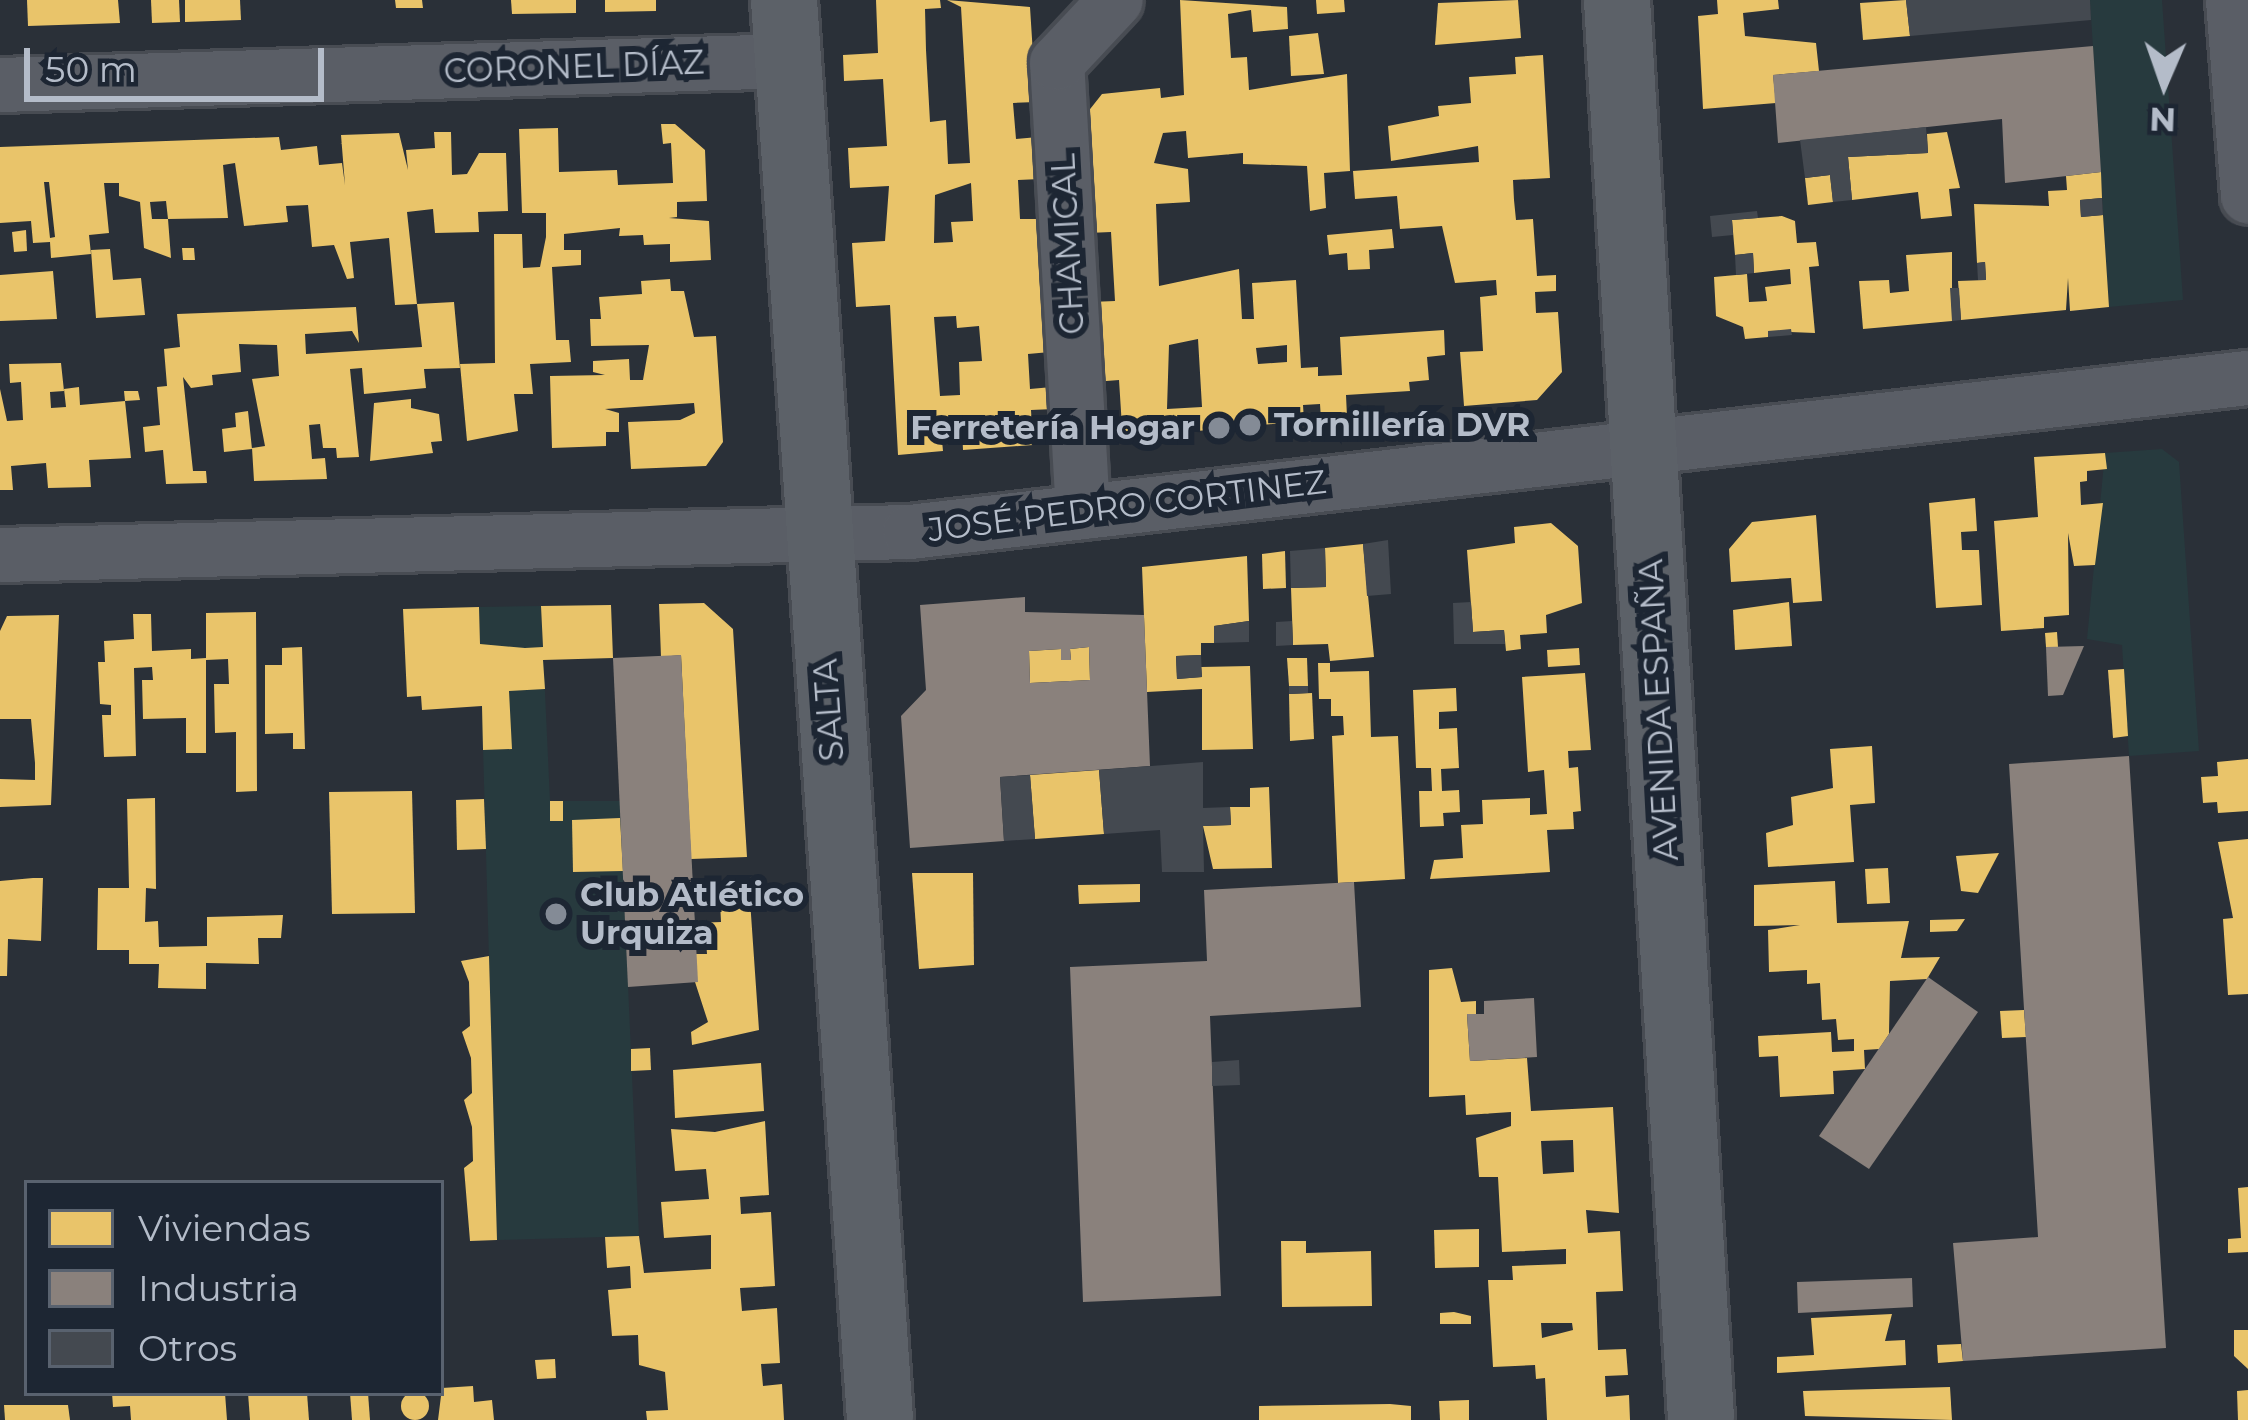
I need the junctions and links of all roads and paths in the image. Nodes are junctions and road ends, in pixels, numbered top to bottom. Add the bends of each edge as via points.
1 (1117, 0) edge
2 (1616, 0) edge
3 (2233, 0) edge
4 (786, 30) edge
5 (0, 85) edge
6 (2248, 196) edge
7 (2248, 377) edge
8 (1640, 444) junction
9 (1083, 512) junction
10 (817, 534) junction
11 (0, 555) edge
12 (880, 1420) edge
13 (1701, 1420) edge

1 - 9 street, CHAMICAL via 1057,63
2 - 8 main road, AVENIDA ESPAÑA
3 - 6 street
4 - 5 street, CORONEL DÍAZ
4 - 10 main road, SALTA
7 - 8 street, JOSÉ PEDRO CORTINEZ
8 - 9 street, JOSÉ PEDRO CORTINEZ
8 - 13 main road, AVENIDA ESPAÑA
9 - 10 street, JOSÉ PEDRO CORTINEZ
10 - 11 street, JOSÉ PEDRO CORTINEZ
10 - 12 main road, SALTA

